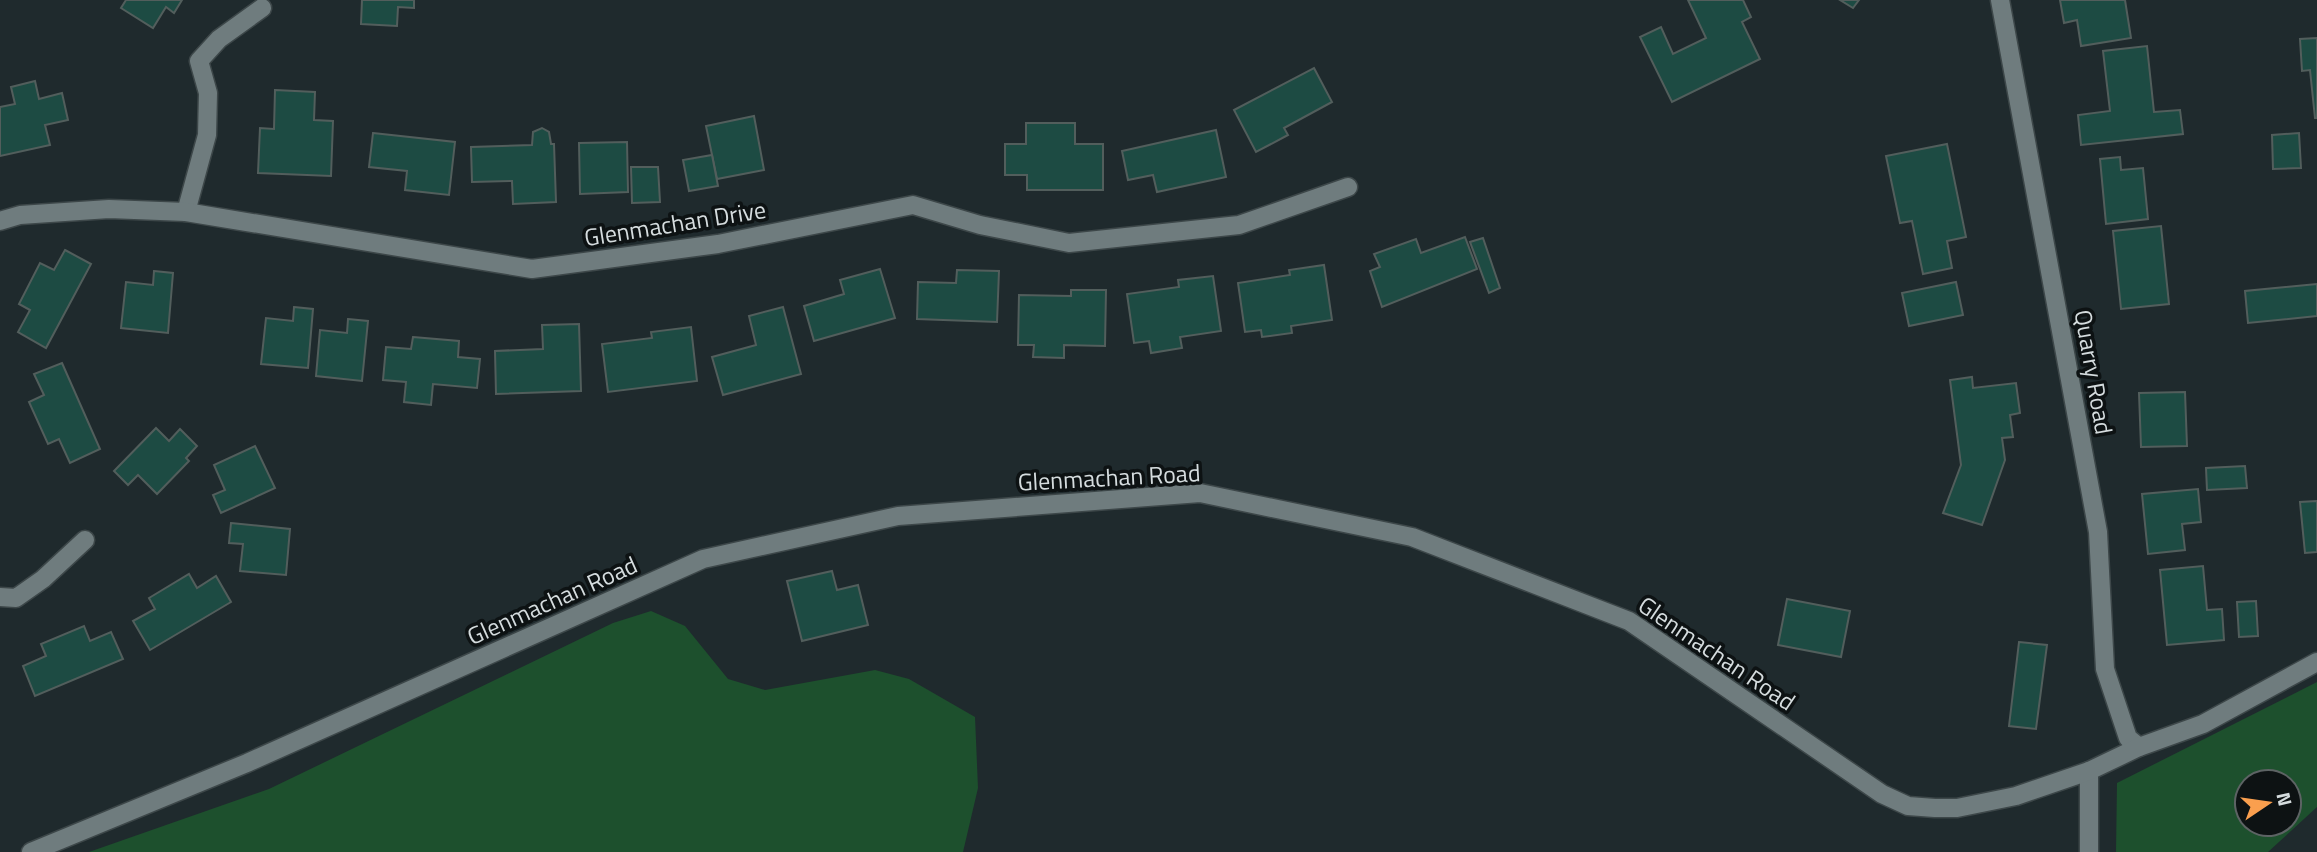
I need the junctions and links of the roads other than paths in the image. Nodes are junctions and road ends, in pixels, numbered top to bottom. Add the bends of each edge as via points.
1 (2000, 0) edge
2 (262, 8) dead end
3 (1349, 187) dead end
4 (186, 212) junction
5 (0, 221) edge
6 (85, 540) dead end
7 (0, 597) edge
8 (2317, 662) edge
9 (2139, 747) junction
10 (2089, 771) junction
11 (31, 852) edge
12 (2089, 852) edge

1 - 9 street, Quarry Road via 2098,532 2105,669 2128,738
2 - 4 street via 219,39 199,61 208,93 207,135
3 - 4 street, Glenmachan Drive via 1239,225 1069,243 980,225 913,205 718,244 532,269
4 - 5 street, Glenmachan Drive via 109,209 20,215
6 - 7 street via 16,598
8 - 9 street, Glenmachan Road via 2203,724
9 - 10 street, Glenmachan Road
10 - 11 street, Glenmachan Road via 2016,796 1957,808 1908,806 1882,794 1629,621 1412,537 1200,493 898,516 703,559 247,763
10 - 12 street

